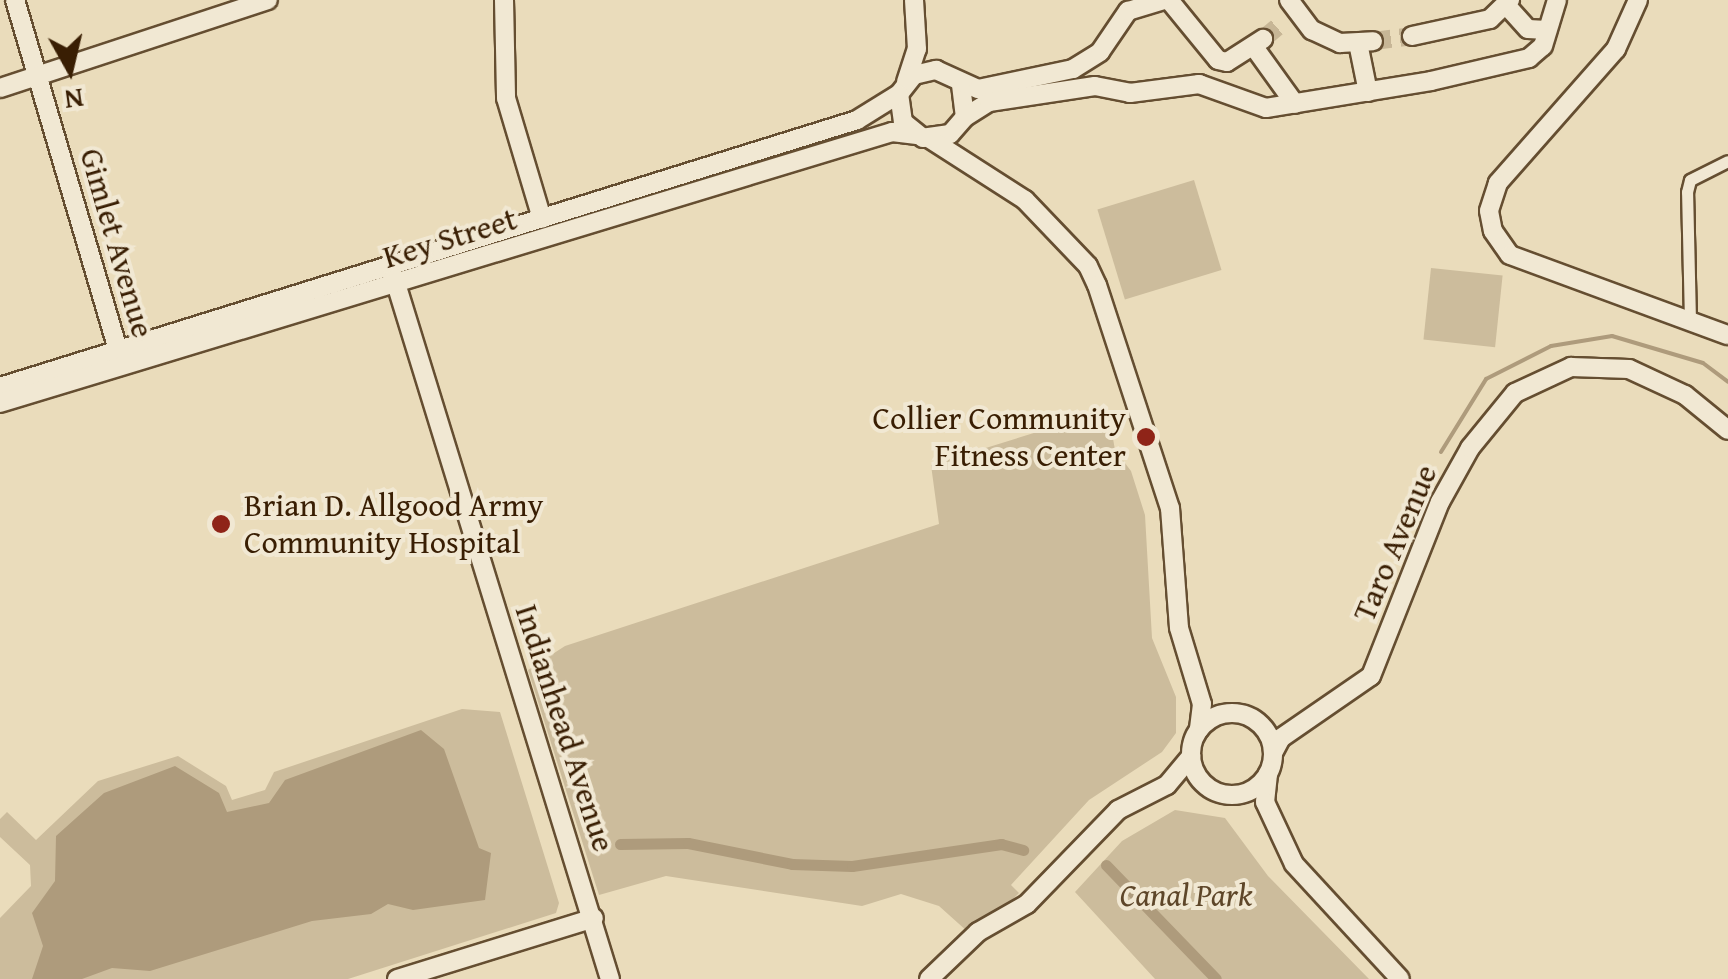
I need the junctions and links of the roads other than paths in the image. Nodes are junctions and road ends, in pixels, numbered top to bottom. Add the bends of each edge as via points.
1 (15, 0) edge
2 (268, 0) edge
3 (504, 0) edge
4 (914, 0) edge
5 (1167, 0) edge
6 (1556, 0) edge
7 (1638, 0) edge
8 (1509, 3) edge
9 (1293, 5) edge
10 (916, 20) junction
11 (1282, 23) tunnel mouth
12 (1547, 30) junction
13 (1412, 36) tunnel mouth
14 (37, 76) junction
15 (954, 79) junction
16 (0, 88) edge
17 (902, 88) junction
18 (1368, 92) junction
19 (1295, 104) junction
20 (962, 122) junction
21 (924, 137) junction
22 (968, 160) junction
23 (1728, 162) edge
24 (542, 219) junction
25 (390, 266) junction
26 (396, 286) junction
27 (1690, 321) junction
28 (1728, 334) edge
29 (121, 361) junction
30 (0, 387) edge
31 (0, 403) edge
32 (1728, 430) edge
33 (1188, 656) junction
34 (1330, 708) junction
35 (1235, 714) junction
36 (1258, 722) junction
37 (1199, 730) junction
38 (1273, 753) junction
39 (1191, 756) junction
40 (1268, 773) junction
41 (1220, 792) junction
42 (1152, 794) junction
43 (1294, 864) junction
44 (594, 918) junction
45 (397, 979) edge
46 (610, 979) edge
47 (929, 979) edge
48 (1400, 979) edge

1 - 14 main road, Gimlet Avenue
2 - 14 main road
3 - 24 main road via 506,98
4 - 10 main road
5 - 15 main road via 1128,11 1089,63 987,88
5 - 19 main road via 1218,60 1227,62 1259,43
6 - 12 main road
7 - 27 main road via 1616,49 1498,183 1490,211 1493,231 1510,256
8 - 12 main road via 1528,29
8 - 13 main road via 1490,18
9 - 11 main road
9 - 18 main road via 1312,30 1366,42
10 - 15 main road via 923,42
10 - 17 main road via 917,49
12 - 18 main road via 1543,46 1529,58
14 - 16 main road
14 - 29 main road, Gimlet Avenue
15 - 17 main road via 925,70
15 - 20 main road
17 - 21 main road via 903,122
17 - 24 main road, Key Street via 858,120
18 - 19 main road
19 - 20 main road via 1266,108 1199,84 1130,93 1094,86 989,102
20 - 21 main road
20 - 22 main road
21 - 22 main road
21 - 26 main road, Key Street via 892,132
22 - 33 main road via 1040,214 1097,285 1170,508 1179,628
23 - 27 street via 1690,180
24 - 25 main road, Key Street
25 - 26 main road, Indianhead Avenue
25 - 29 main road, Key Street
26 - 29 main road, Key Street
26 - 44 main road, Indianhead Avenue
27 - 28 main road
29 - 30 main road, Key Street
29 - 31 main road, Key Street
32 - 34 main road, Taro Avenue via 1684,395 1629,369 1572,368 1515,394 1470,448 1440,502 1371,676
33 - 35 main road via 1204,687
33 - 37 main road via 1202,704
34 - 36 main road via 1286,723
34 - 38 main road via 1281,738
35 - 36 main road
35 - 37 main road
36 - 38 main road
37 - 39 main road
38 - 40 main road
39 - 41 main road via 1196,774
39 - 42 main road
40 - 41 main road via 1249,791
40 - 43 main road via 1266,802
41 - 42 main road via 1180,786
41 - 43 main road via 1257,810
42 - 47 main road via 1118,810 1026,904 978,932
43 - 48 main road
44 - 45 main road
44 - 46 main road, Indianhead Avenue

